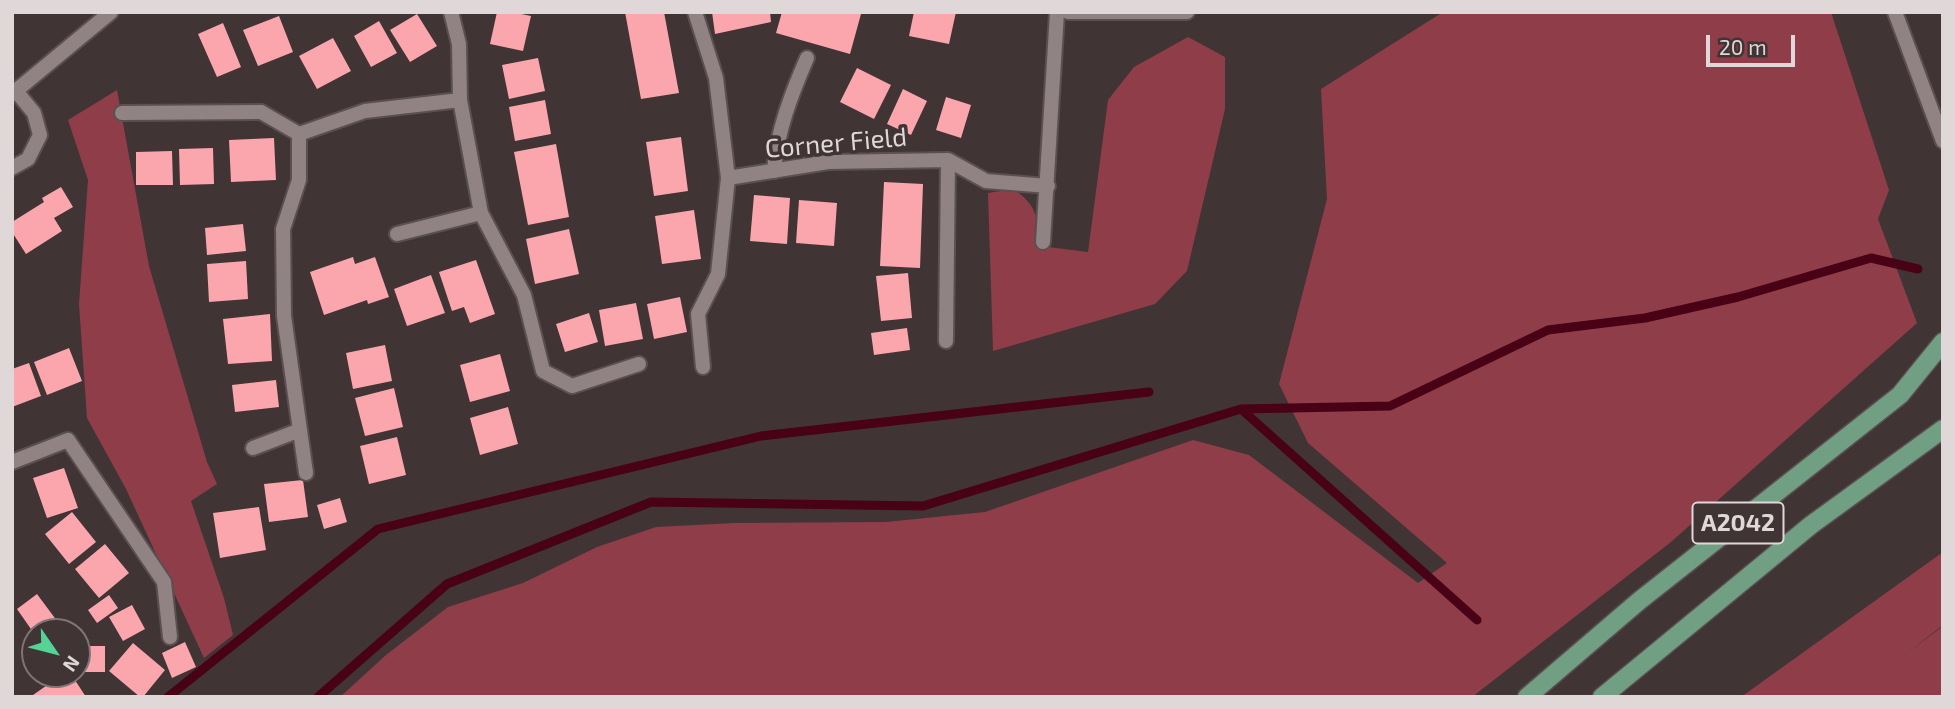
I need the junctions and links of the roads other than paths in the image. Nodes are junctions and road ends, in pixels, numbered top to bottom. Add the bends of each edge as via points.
1 (111, 12) edge
2 (450, 12) edge
3 (695, 12) edge
4 (1057, 12) edge
5 (1068, 12) edge
6 (1187, 12) edge
7 (1895, 12) edge
8 (807, 58) dead end
9 (14, 92) edge
10 (460, 100) junction
11 (121, 113) dead end
12 (299, 134) junction
13 (1943, 141) edge
14 (948, 160) junction
15 (12, 168) edge
16 (774, 171) junction
17 (728, 178) junction
18 (1048, 186) junction
19 (481, 213) junction
20 (397, 234) dead end
21 (1043, 242) dead end
22 (946, 341) dead end
23 (1943, 342) edge
24 (639, 364) dead end
25 (703, 367) dead end
26 (1943, 429) edge
27 (300, 430) junction
28 (253, 448) dead end
29 (12, 462) edge
30 (306, 473) dead end
31 (170, 637) dead end
32 (1527, 697) edge
33 (1602, 697) edge

1 - 9 street
2 - 10 street via 459,44
3 - 17 street via 716,78
4 - 18 street
5 - 6 street
7 - 13 street
8 - 16 street via 776,145
9 - 15 street via 34,113 40,135 28,159
10 - 12 street via 365,111
10 - 19 street
11 - 12 street via 261,113
12 - 27 street via 299,180 283,229 284,316
14 - 16 street, Corner Field via 828,162
14 - 18 street, Corner Field via 986,181
14 - 22 street
16 - 17 street, Corner Field
17 - 25 street via 718,274 698,314
18 - 21 street
19 - 20 street
19 - 24 street via 524,295 543,371 572,386
23 - 32 main road, A2042 via 1900,395 1639,601
26 - 33 main road, A2042 via 1811,525
27 - 28 street
27 - 30 street
29 - 31 street via 68,440 164,582

